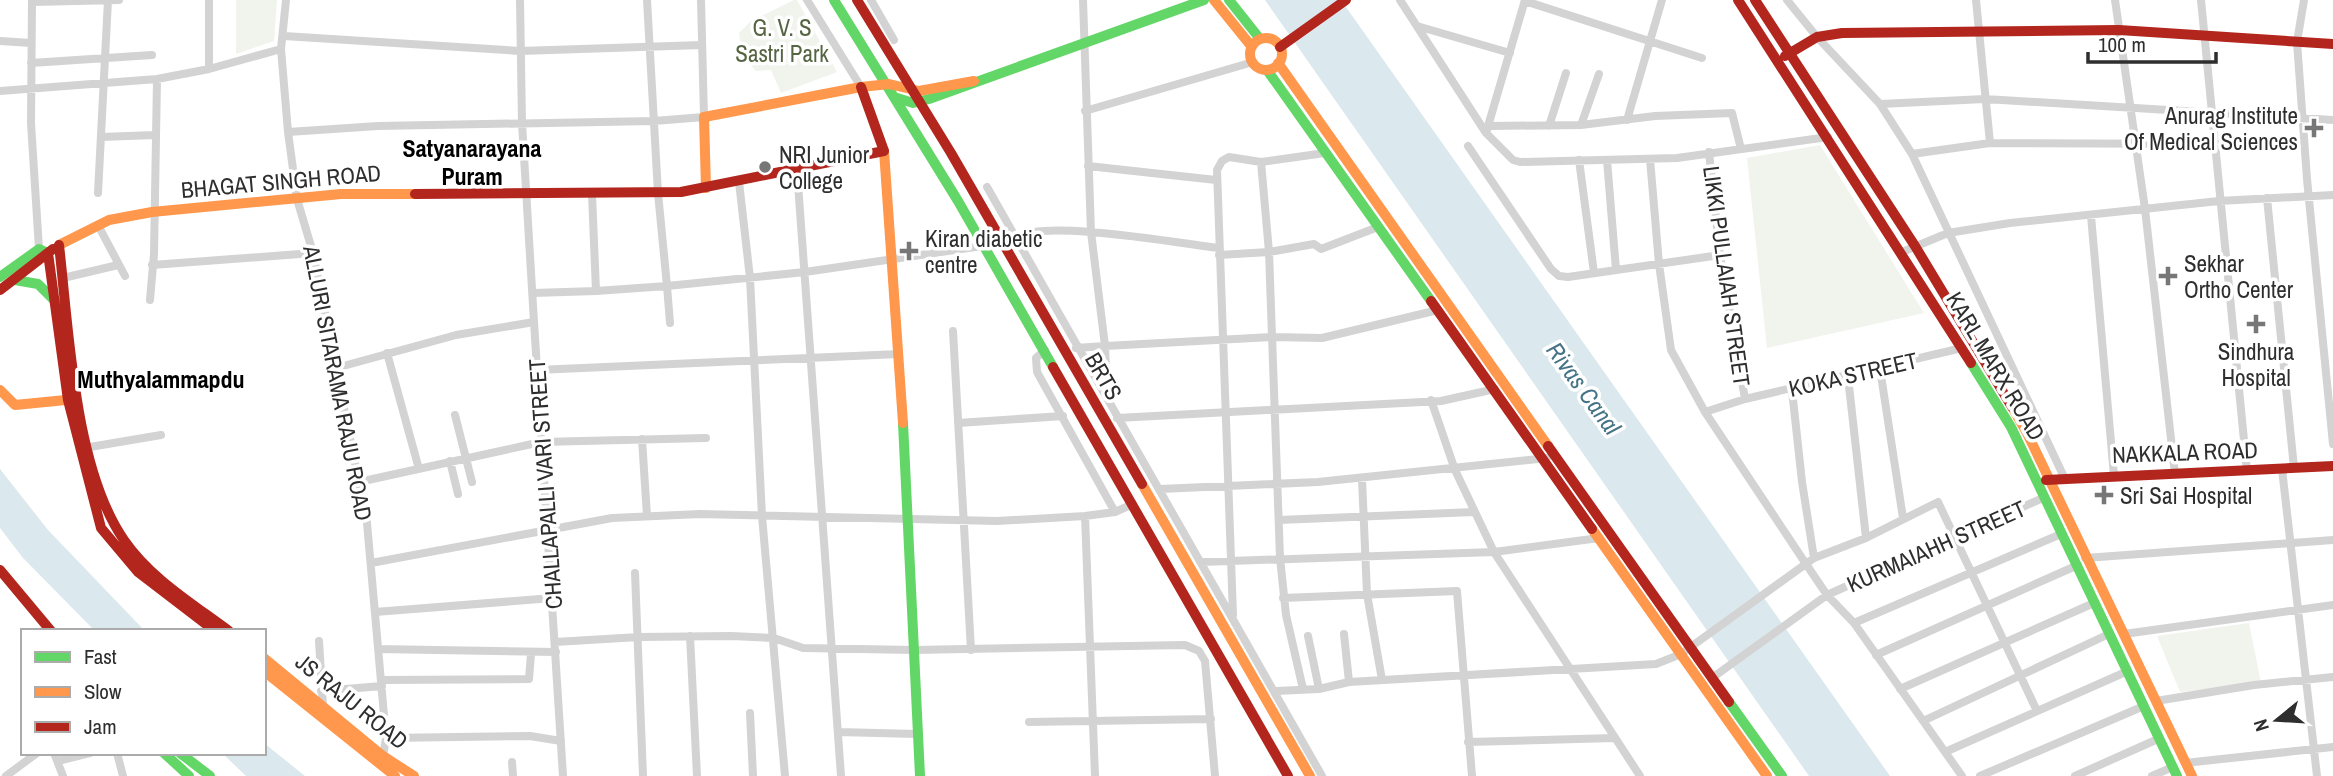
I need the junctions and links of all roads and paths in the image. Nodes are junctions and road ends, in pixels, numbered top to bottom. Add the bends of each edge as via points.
1 (119, 0) edge
2 (209, 0) edge
3 (286, 0) edge
4 (520, 0) edge
5 (647, 0) edge
6 (701, 0) edge
7 (807, 0) edge
8 (834, 0) edge
9 (857, 0) edge
10 (871, 0) edge
11 (1083, 0) edge
12 (1204, 0) edge
13 (1214, 0) edge
14 (1229, 0) edge
15 (1346, 0) edge
16 (1400, 0) edge
17 (1525, 0) edge
18 (1662, 0) edge
19 (1738, 0) edge
20 (1755, 0) edge
21 (1787, 0) edge
22 (1976, 0) edge
23 (2115, 0) edge
24 (2201, 0) edge
25 (2304, 0) edge
26 (32, 1) edge
27 (108, 1) edge
28 (1416, 26) junction
29 (2119, 30) junction
30 (1980, 31) junction
31 (2203, 34) junction
32 (284, 36) junction
33 (1817, 37) junction
34 (894, 40) dead end
35 (0, 41) edge
36 (1651, 41) junction
37 (2297, 42) junction
38 (31, 43) junction
39 (1256, 43) junction
40 (2333, 44) edge
41 (702, 45) junction
42 (1083, 45) junction
43 (1280, 47) junction
44 (649, 48) junction
45 (281, 49) junction
46 (520, 51) junction
47 (1510, 53) junction
48 (1790, 53) junction
49 (152, 55) dead end
50 (1702, 58) dead end
51 (104, 59) junction
52 (1253, 62) junction
53 (1777, 62) junction
54 (31, 63) junction
55 (1278, 63) junction
56 (209, 69) junction
57 (1267, 70) junction
58 (1566, 73) dead end
59 (1599, 74) dead end
60 (157, 79) junction
61 (974, 81) junction
62 (885, 84) junction
63 (102, 86) junction
64 (861, 87) junction
65 (30, 90) junction
66 (913, 90) junction
67 (0, 92) edge
68 (894, 97) junction
69 (1985, 99) junction
70 (920, 102) junction
71 (1880, 104) junction
72 (2132, 108) junction
73 (1085, 111) junction
74 (2211, 113) junction
75 (704, 117) junction
76 (2303, 119) junction
77 (1628, 120) junction
78 (2333, 120) edge
79 (654, 121) junction
80 (522, 122) junction
81 (1581, 125) junction
82 (1549, 126) junction
83 (1488, 130) junction
84 (288, 132) junction
85 (155, 135) junction
86 (101, 137) junction
87 (1828, 137) junction
88 (2135, 141) junction
89 (1990, 143) junction
90 (2214, 144) junction
91 (1468, 146) dead end
92 (1741, 149) junction
93 (884, 151) junction
94 (1709, 152) junction
95 (1325, 153) junction
96 (1912, 154) junction
97 (1650, 159) junction
98 (1579, 160) junction
99 (1607, 160) junction
100 (1261, 162) junction
101 (1088, 166) junction
102 (797, 170) junction
103 (1216, 180) junction
104 (739, 182) junction
105 (987, 187) dead end
106 (706, 188) junction
107 (97, 192) dead end
108 (527, 192) junction
109 (658, 193) junction
110 (592, 194) junction
111 (2333, 195) edge
112 (2309, 197) junction
113 (2267, 198) junction
114 (297, 199) junction
115 (2219, 201) junction
116 (2145, 209) junction
117 (152, 212) junction
118 (2091, 216) junction
119 (97, 225) junction
120 (1378, 227) junction
121 (1091, 232) junction
122 (1948, 233) junction
123 (1016, 238) junction
124 (59, 245) junction
125 (982, 246) junction
126 (1915, 246) junction
127 (43, 251) junction
128 (1219, 252) junction
129 (1269, 252) junction
130 (313, 253) junction
131 (1902, 253) junction
132 (1720, 255) junction
133 (892, 260) junction
134 (1659, 264) junction
135 (118, 265) junction
136 (152, 265) junction
137 (1616, 270) junction
138 (805, 272) junction
139 (1594, 273) junction
140 (125, 276) dead end
141 (0, 277) edge
142 (63, 278) junction
143 (750, 278) junction
144 (12, 280) junction
145 (667, 286) junction
146 (0, 290) edge
147 (596, 291) junction
148 (533, 293) junction
149 (54, 300) junction
150 (150, 300) dead end
151 (1438, 310) junction
152 (534, 323) junction
153 (670, 323) dead end
154 (953, 331) dead end
155 (1273, 337) junction
156 (1223, 340) junction
157 (1105, 346) junction
158 (1076, 348) junction
159 (1962, 348) junction
160 (1045, 350) junction
161 (387, 353) junction
162 (899, 354) junction
163 (812, 359) junction
164 (756, 362) junction
165 (336, 368) junction
166 (1880, 369) junction
167 (537, 370) junction
168 (1848, 377) junction
169 (1495, 389) junction
170 (0, 390) edge
171 (1792, 390) junction
172 (73, 399) junction
173 (1107, 399) junction
174 (1745, 399) junction
175 (1431, 400) junction
176 (1275, 412) junction
177 (1705, 412) junction
178 (1226, 413) junction
179 (455, 415) dead end
180 (1063, 416) junction
181 (1117, 418) junction
182 (958, 423) junction
183 (161, 435) dead end
184 (706, 438) dead end
185 (642, 439) junction
186 (541, 442) junction
187 (2333, 443) edge
188 (90, 447) junction
189 (1555, 455) junction
190 (465, 457) junction
191 (1542, 460) junction
192 (450, 461) junction
193 (2333, 466) edge
194 (2294, 468) junction
195 (419, 469) junction
196 (2282, 469) junction
197 (1455, 470) junction
198 (2247, 471) junction
199 (2175, 474) junction
200 (2114, 476) junction
201 (2064, 477) junction
202 (1362, 479) junction
203 (2044, 480) junction
204 (359, 482) junction
205 (472, 482) dead end
206 (1278, 484) junction
207 (1229, 486) junction
208 (1160, 489) junction
209 (458, 494) dead end
210 (2045, 497) junction
211 (1133, 504) junction
212 (1115, 512) junction
213 (1474, 512) junction
214 (647, 516) junction
215 (762, 516) junction
216 (1086, 516) junction
217 (910, 517) junction
218 (1364, 517) junction
219 (1903, 518) junction
220 (821, 519) junction
221 (963, 520) junction
222 (1279, 520) junction
223 (548, 531) junction
224 (2062, 534) junction
225 (1953, 537) junction
226 (1599, 538) junction
227 (1866, 538) junction
228 (2333, 540) edge
229 (2290, 543) junction
230 (1494, 552) junction
231 (1365, 554) junction
232 (1280, 558) junction
233 (1814, 558) junction
234 (1231, 560) junction
235 (2081, 561) junction
236 (1201, 562) junction
237 (370, 563) junction
238 (1806, 564) junction
239 (0, 570) edge
240 (1972, 571) junction
241 (635, 573) dead end
242 (0, 582) edge
243 (1367, 594) junction
244 (1828, 595) junction
245 (553, 598) junction
246 (1283, 598) junction
247 (2094, 603) junction
248 (1988, 605) junction
249 (2333, 606) edge
250 (2297, 609) junction
251 (375, 612) junction
252 (1233, 618) junction
253 (1854, 623) junction
254 (39, 629) edge
255 (49, 629) edge
256 (212, 629) edge
257 (226, 629) edge
258 (1344, 634) dead end
259 (2109, 634) junction
260 (2124, 634) junction
261 (639, 636) junction
262 (690, 636) junction
263 (1308, 636) dead end
264 (774, 638) junction
265 (319, 641) dead end
266 (555, 642) junction
267 (2006, 642) junction
268 (1091, 646) junction
269 (832, 647) junction
270 (1691, 647) junction
271 (379, 649) junction
272 (914, 650) junction
273 (971, 650) junction
274 (556, 652) junction
275 (531, 654) junction
276 (1681, 654) junction
277 (1877, 655) junction
278 (266, 660) edge
279 (1569, 671) junction
280 (2128, 671) junction
281 (266, 673) edge
282 (1463, 674) junction
283 (2021, 674) junction
284 (1715, 676) junction
285 (2333, 677) edge
286 (2305, 679) junction
287 (1382, 680) junction
288 (1349, 682) junction
289 (382, 683) junction
290 (1303, 689) junction
291 (1319, 689) junction
292 (1900, 689) junction
293 (321, 691) junction
294 (1276, 691) junction
295 (2156, 701) junction
296 (323, 706) junction
297 (2144, 706) junction
298 (2037, 711) junction
299 (750, 713) dead end
300 (1211, 719) junction
301 (1923, 721) junction
302 (1029, 722) dead end
303 (1093, 722) junction
304 (838, 732) junction
305 (918, 734) junction
306 (386, 738) junction
307 (1614, 738) junction
308 (2158, 738) junction
309 (561, 741) junction
310 (1468, 742) junction
311 (2333, 747) edge
312 (2314, 749) junction
313 (1945, 752) junction
314 (34, 755) edge
315 (118, 755) edge
316 (166, 755) edge
317 (183, 755) edge
318 (56, 757) edge
319 (383, 761) junction
320 (512, 762) dead end
321 (2185, 763) junction
322 (2175, 771) edge
323 (6, 776) edge
324 (63, 776) edge
325 (123, 776) edge
326 (189, 776) edge
327 (210, 776) edge
328 (395, 776) edge
329 (414, 776) edge
330 (513, 776) edge
331 (563, 776) edge
332 (643, 776) edge
333 (697, 776) edge
334 (753, 776) edge
335 (785, 776) edge
336 (841, 776) edge
337 (920, 776) edge
338 (1095, 776) edge
339 (1215, 776) edge
340 (1288, 776) edge
341 (1310, 776) edge
342 (1322, 776) edge
343 (1469, 776) edge
344 (1640, 776) edge
345 (1767, 776) edge
346 (1782, 776) edge
347 (1962, 776) edge
348 (1980, 776) edge
349 (2075, 776) edge
350 (2152, 776) edge
351 (2192, 776) edge
352 (2317, 776) edge

1 - 27 street
2 - 56 street
3 - 32 street, ALLURI SITARAMA RAJU ROAD
4 - 46 street, CHALLAPALLI VARI STREET
5 - 44 street
6 - 41 street
7 - 64 street
8 - 62 street
9 - 66 street, BRTS
10 - 34 street
11 - 42 street
12 - 42 street
13 - 39 street
14 - 39 street
15 - 43 street
16 - 28 street
17 - 36 street
17 - 47 street
18 - 36 street
19 - 53 street, KARL MARX ROAD
20 - 48 street, KARL MARX ROAD
21 - 33 street
22 - 30 street
23 - 29 street
24 - 31 street
25 - 37 street
26 - 27 street
26 - 38 street
27 - 51 street
28 - 47 street
28 - 83 street
29 - 30 street
29 - 31 street
29 - 72 street
30 - 33 street
30 - 69 street
31 - 37 street
31 - 74 street
32 - 45 street, ALLURI SITARAMA RAJU ROAD
32 - 46 street
33 - 48 street
33 - 71 street
35 - 38 street
36 - 50 street
36 - 77 street
37 - 40 street
37 - 76 street
38 - 54 street
39 - 43 street via 1269,38
39 - 52 street
41 - 44 street
41 - 75 street
42 - 61 street
42 - 73 street
43 - 55 street
44 - 46 street
44 - 79 street
45 - 56 street
45 - 84 street, ALLURI SITARAMA RAJU ROAD
46 - 80 street, CHALLAPALLI VARI STREET
47 - 83 street
48 - 53 street
48 - 126 street, KARL MARX ROAD
49 - 51 street
51 - 54 street
51 - 63 street
52 - 57 street
52 - 73 street
53 - 87 street, KARL MARX ROAD
54 - 65 street
55 - 57 street
55 - 189 street
56 - 60 street
57 - 95 street
58 - 82 street
59 - 81 street
60 - 63 street
60 - 85 street
61 - 66 street
61 - 70 street
62 - 64 street
62 - 66 street
62 - 68 street
63 - 65 street
63 - 86 street
64 - 75 street
64 - 93 street
65 - 67 street
65 - 127 street
66 - 70 street, BRTS
68 - 70 street
68 - 125 street
69 - 71 street
69 - 72 street
69 - 89 street
70 - 341 street, BRTS
71 - 96 street
72 - 74 street
72 - 88 street
73 - 101 street
74 - 76 street
74 - 90 street
75 - 79 street
75 - 106 street
76 - 78 street
76 - 112 street
77 - 81 street
77 - 92 street via 1732,113
79 - 80 street
79 - 109 street
80 - 84 street
80 - 108 street, CHALLAPALLI VARI STREET
81 - 82 street
82 - 83 street
83 - 98 street via 1513,160
84 - 114 street, ALLURI SITARAMA RAJU ROAD
85 - 86 street
85 - 117 street
86 - 107 street
87 - 92 street
87 - 131 street, KARL MARX ROAD
88 - 89 street
88 - 90 street
88 - 116 street
89 - 96 street
90 - 115 street
91 - 139 street via 1551,269 1568,277
92 - 94 street
93 - 102 street, BHAGAT SINGH ROAD
93 - 133 street
94 - 97 street
94 - 132 street, LIKKI PULLAIAH STREET
95 - 100 street
95 - 120 street
96 - 122 street
97 - 99 street
97 - 134 street
98 - 99 street
98 - 139 street
99 - 137 street
100 - 103 street via 1229,157 1222,161
100 - 129 street
101 - 103 street
101 - 121 street
102 - 104 street, BHAGAT SINGH ROAD
102 - 138 street
103 - 128 street
104 - 106 street, BHAGAT SINGH ROAD
104 - 143 street
105 - 123 street
106 - 109 street, BHAGAT SINGH ROAD
108 - 110 street, BHAGAT SINGH ROAD
108 - 114 street, BHAGAT SINGH ROAD via 428,191
108 - 148 street, CHALLAPALLI VARI STREET
109 - 110 street, BHAGAT SINGH ROAD
109 - 145 street
110 - 147 street
111 - 112 street
112 - 113 street
112 - 187 street
113 - 115 street
113 - 194 street
114 - 117 street, BHAGAT SINGH ROAD
114 - 130 street, ALLURI SITARAMA RAJU ROAD
115 - 116 street
115 - 198 street
116 - 118 street
116 - 199 street
117 - 119 street, BHAGAT SINGH ROAD
117 - 136 street
118 - 122 street
118 - 200 street
119 - 124 street, BHAGAT SINGH ROAD
119 - 135 street
120 - 129 street via 1321,249 1314,244
120 - 151 street
121 - 123 street via 1030,230
121 - 128 street
121 - 157 street
122 - 126 street
122 - 201 street
123 - 158 street
124 - 127 street, BHAGAT SINGH ROAD
124 - 142 street
125 - 133 street
125 - 160 street
126 - 131 street
126 - 203 street, KARL MARX ROAD via 2027,433
127 - 141 street
127 - 144 street, BHAGAT SINGH ROAD
127 - 149 street
128 - 129 street
128 - 156 street
129 - 155 street
130 - 136 street
130 - 165 street, ALLURI SITARAMA RAJU ROAD
131 - 159 street, KARL MARX ROAD
132 - 134 street
132 - 174 street, LIKKI PULLAIAH STREET
133 - 138 street
133 - 162 street
134 - 137 street
134 - 177 street via 1669,343
135 - 140 street
135 - 142 street
136 - 150 street
137 - 139 street
138 - 143 street
138 - 163 street
142 - 172 street
143 - 145 street
143 - 164 street
144 - 146 street, BHAGAT SINGH ROAD
144 - 149 street via 36,282
145 - 147 street
145 - 153 street
147 - 148 street
148 - 152 street, CHALLAPALLI VARI STREET
149 - 172 street
151 - 155 street via 1322,338
151 - 169 street
152 - 161 street via 456,335
152 - 167 street, CHALLAPALLI VARI STREET
154 - 182 street
155 - 156 street
155 - 176 street
156 - 157 street
156 - 178 street
157 - 158 street
157 - 173 street
158 - 173 street
159 - 166 street, KOKA STREET
159 - 203 street, KARL MARX ROAD
160 - 180 street via 1036,358 1037,372
160 - 211 street
161 - 165 street
161 - 195 street
162 - 163 street
162 - 217 street
163 - 164 street
163 - 220 street
164 - 167 street
164 - 215 street
165 - 204 street, ALLURI SITARAMA RAJU ROAD
166 - 168 street, KOKA STREET
166 - 219 street
167 - 186 street, CHALLAPALLI VARI STREET
168 - 171 street, KOKA STREET
168 - 227 street
169 - 175 street
169 - 191 street
170 - 172 street via 15,405
171 - 174 street, KOKA STREET
171 - 233 street
172 - 188 street
172 - 256 street via 93,507 110,543 156,587
173 - 181 street
174 - 177 street, KOKA STREET
175 - 176 street
175 - 197 street
176 - 178 street
176 - 206 street
177 - 238 street
178 - 181 street
178 - 207 street
179 - 190 street
180 - 182 street
180 - 212 street
181 - 208 street
182 - 221 street
183 - 188 street
184 - 185 street
185 - 186 street
185 - 214 street
186 - 190 street
186 - 223 street, CHALLAPALLI VARI STREET
188 - 257 street via 112,521 125,540 162,579
189 - 191 street
189 - 270 street
190 - 192 street
190 - 205 street
191 - 197 street
191 - 226 street
192 - 195 street
192 - 209 street
193 - 194 street, NAKKALA ROAD
194 - 196 street, NAKKALA ROAD
195 - 204 street
196 - 198 street, NAKKALA ROAD
196 - 229 street
197 - 202 street
197 - 213 street
198 - 199 street, NAKKALA ROAD
199 - 200 street, NAKKALA ROAD
200 - 201 street, NAKKALA ROAD
201 - 203 street, NAKKALA ROAD
202 - 206 street
202 - 218 street
203 - 210 street, KARL MARX ROAD
203 - 235 street, KARL MARX ROAD
204 - 237 street, ALLURI SITARAMA RAJU ROAD
206 - 207 street
206 - 222 street
207 - 208 street
207 - 234 street
208 - 236 street
210 - 224 street, KARL MARX ROAD
210 - 225 street, KURMAIAHH STREET
211 - 212 street
211 - 340 street
212 - 216 street
213 - 218 street
213 - 230 street
214 - 215 street
214 - 223 street
215 - 220 street
215 - 264 street
216 - 221 street
216 - 268 street
217 - 220 street
217 - 221 street
217 - 272 street
218 - 222 street
218 - 231 street
219 - 225 street via 1938,502
219 - 227 street
220 - 269 street
221 - 273 street
222 - 232 street
223 - 237 street
223 - 245 street, CHALLAPALLI VARI STREET
224 - 235 street, KARL MARX ROAD
224 - 240 street
225 - 240 street
225 - 244 street, KURMAIAHH STREET
226 - 230 street
226 - 276 street
227 - 233 street
228 - 229 street
229 - 235 street
229 - 250 street
230 - 231 street
230 - 279 street
231 - 232 street
231 - 243 street
232 - 234 street
232 - 246 street
233 - 238 street
234 - 236 street
234 - 252 street
235 - 247 street, KARL MARX ROAD
235 - 248 street
235 - 260 street, KARL MARX ROAD
236 - 252 street
237 - 251 street, ALLURI SITARAMA RAJU ROAD
238 - 244 street
238 - 270 street
239 - 255 street
240 - 248 street
240 - 253 street
241 - 261 street
242 - 254 street
243 - 246 street
243 - 282 street via 1457,591
243 - 287 street
244 - 253 street
244 - 284 street, KURMAIAHH STREET
245 - 251 street
245 - 266 street, CHALLAPALLI VARI STREET
246 - 290 street
247 - 259 street, KARL MARX ROAD
247 - 267 street
248 - 267 street
248 - 277 street
249 - 250 street
250 - 260 street
250 - 286 street
251 - 271 street, ALLURI SITARAMA RAJU ROAD
252 - 294 street
253 - 277 street
258 - 288 street
259 - 280 street, KARL MARX ROAD
259 - 283 street
260 - 295 street, KARL MARX ROAD
261 - 262 street
261 - 266 street
261 - 332 street
262 - 264 street
262 - 333 street
263 - 291 street
264 - 269 street via 803,648
264 - 335 street
265 - 293 street
266 - 274 street, CHALLAPALLI VARI STREET
267 - 283 street
267 - 292 street
268 - 273 street
268 - 300 street via 1194,648 1205,662
268 - 303 street
269 - 272 street
269 - 304 street
270 - 276 street
270 - 284 street
271 - 275 street
271 - 289 street, ALLURI SITARAMA RAJU ROAD
272 - 273 street
272 - 305 street
274 - 275 street
274 - 309 street, CHALLAPALLI VARI STREET
275 - 289 street via 529,679
276 - 279 street via 1657,664
276 - 345 street
277 - 292 street
278 - 296 street, JS RAJU ROAD
279 - 282 street
279 - 307 street
280 - 297 street, KARL MARX ROAD
280 - 298 street
281 - 319 street, JS RAJU ROAD
282 - 287 street
282 - 310 street
283 - 298 street
283 - 301 street
284 - 346 street
285 - 286 street
286 - 295 street
286 - 312 street
287 - 288 street
288 - 291 street
289 - 293 street
289 - 306 street, ALLURI SITARAMA RAJU ROAD
290 - 291 street
290 - 294 street
292 - 301 street
293 - 296 street
294 - 342 street
295 - 321 street, KARL MARX ROAD
296 - 319 street, JS RAJU ROAD
297 - 308 street, KARL MARX ROAD
297 - 348 street
298 - 313 street
299 - 334 street
300 - 303 street
300 - 339 street
301 - 313 street
302 - 303 street
303 - 338 street
304 - 305 street
304 - 336 street
305 - 337 street
306 - 309 street via 530,736
306 - 319 street, ALLURI SITARAMA RAJU ROAD
307 - 310 street
307 - 344 street
308 - 322 street, KARL MARX ROAD
308 - 349 street
309 - 331 street, CHALLAPALLI VARI STREET
310 - 343 street
311 - 312 street
312 - 321 street
312 - 352 street
313 - 347 street
314 - 323 street
315 - 325 street
316 - 326 street
317 - 327 street
318 - 324 street
319 - 328 street, JS RAJU ROAD
319 - 329 street, JS RAJU ROAD
320 - 330 street
321 - 351 street, KARL MARX ROAD
322 - 350 street

